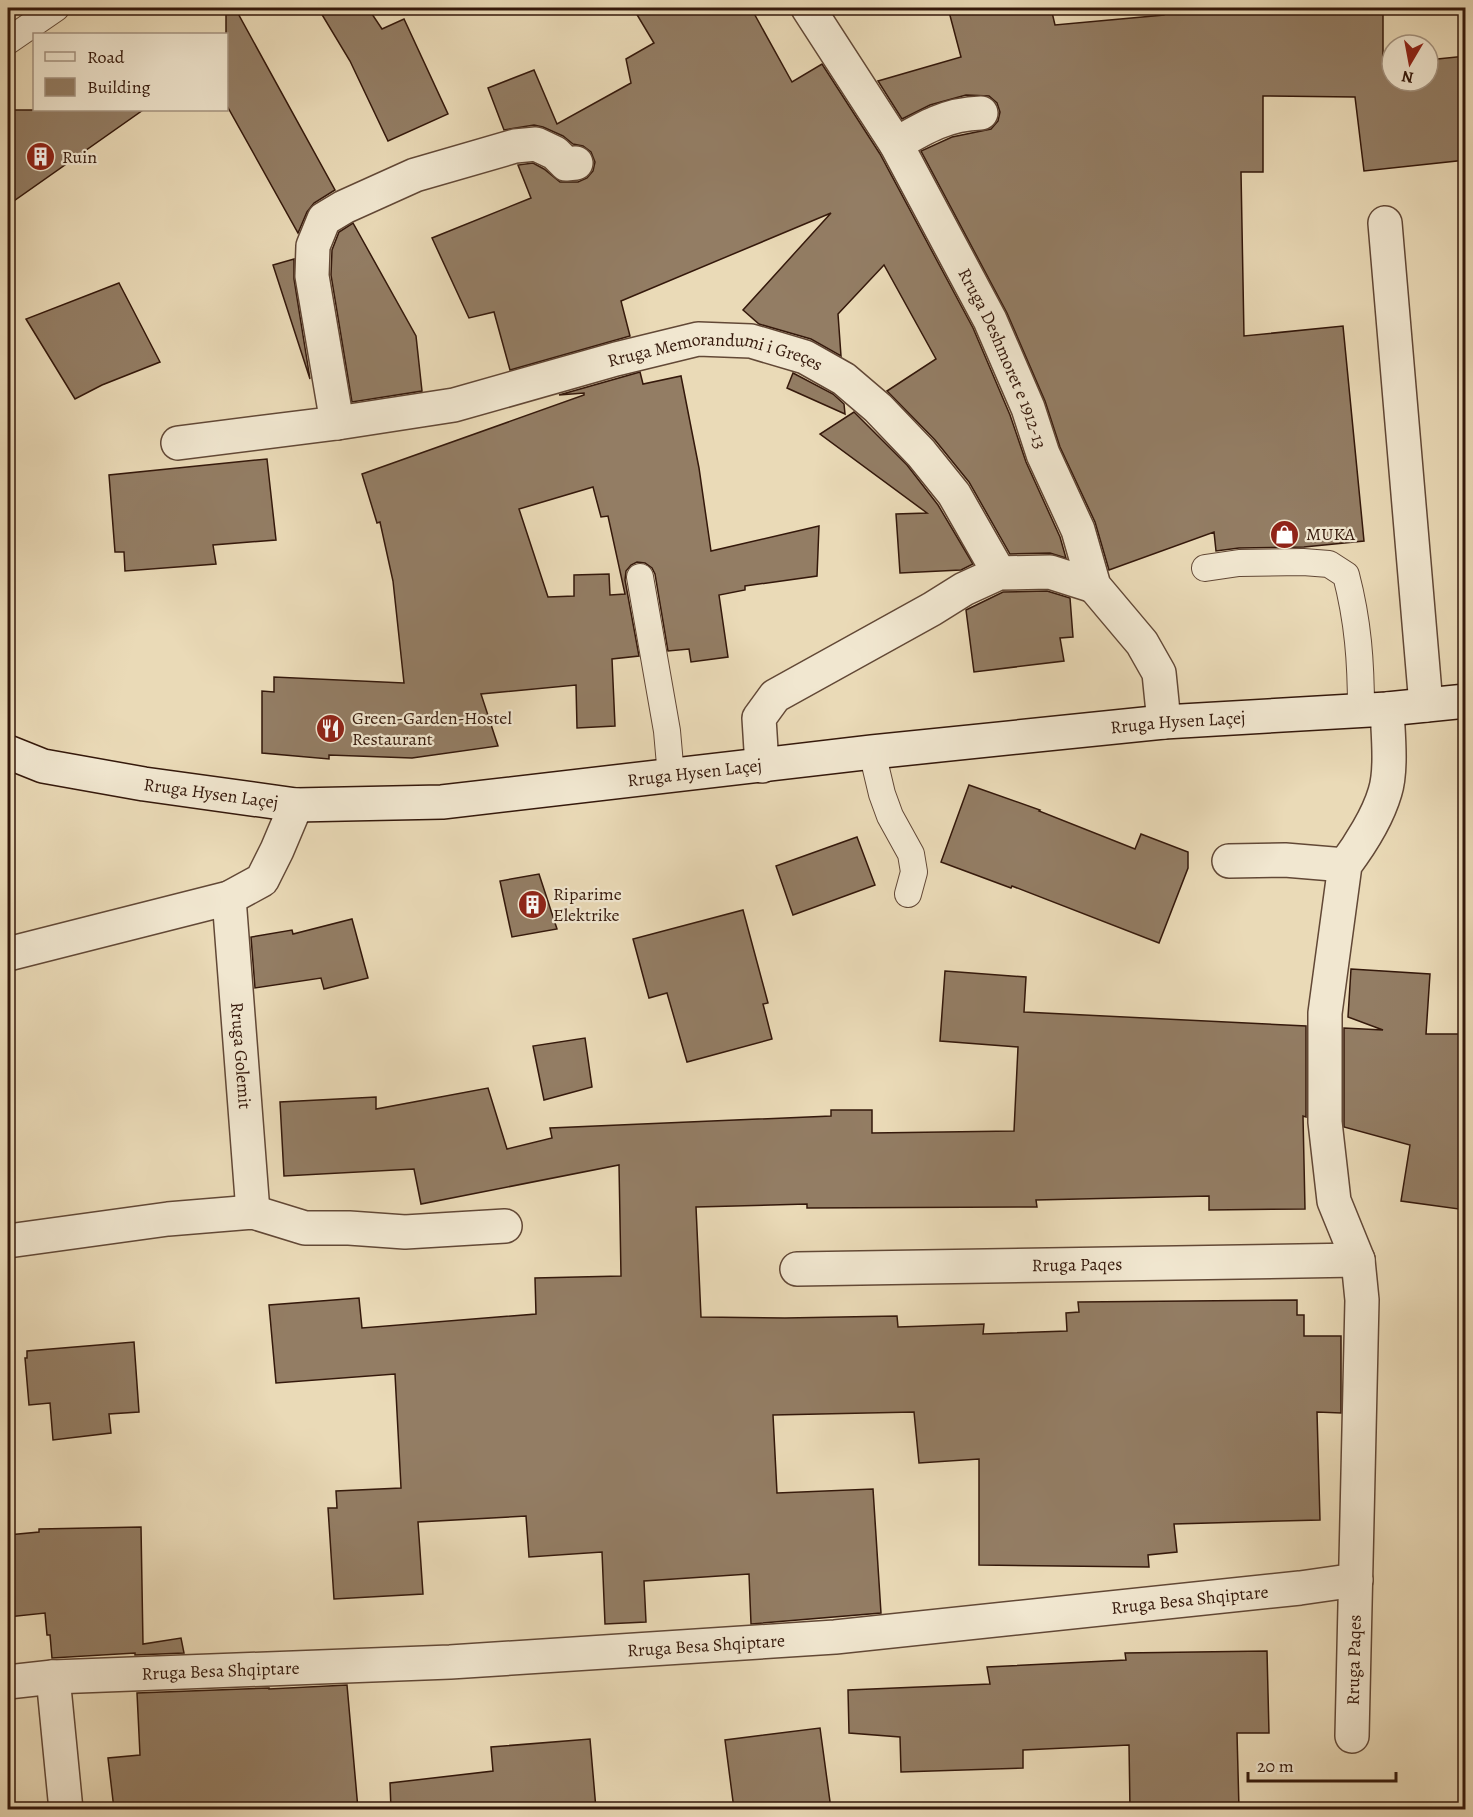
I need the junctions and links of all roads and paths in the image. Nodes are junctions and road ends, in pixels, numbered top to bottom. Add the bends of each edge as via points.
1 (56, 8) edge
2 (807, 8) edge
3 (8, 41) edge
4 (981, 113) dead end
5 (896, 144) junction
6 (576, 163) dead end
7 (1385, 223) dead end
8 (337, 423) junction
9 (178, 443) dead end
10 (1204, 568) dead end
11 (999, 573) junction
12 (640, 577) dead end
13 (1094, 586) junction
14 (1466, 701) edge
15 (1426, 705) junction
16 (1374, 709) junction
17 (1164, 722) junction
18 (8, 752) edge
19 (872, 752) junction
20 (762, 766) junction
21 (671, 776) junction
22 (296, 805) junction
23 (1229, 861) dead end
24 (1345, 865) junction
25 (908, 894) dead end
26 (229, 898) junction
27 (8, 954) edge
28 (254, 1212) junction
29 (506, 1226) dead end
30 (8, 1241) edge
31 (1358, 1260) junction
32 (797, 1269) dead end
33 (1356, 1580) junction
34 (53, 1677) junction
35 (8, 1682) edge
36 (1352, 1736) dead end
37 (66, 1809) edge

1 - 3 lane
2 - 5 street, Rruga Deshmoret e 1912-13
4 - 5 street via 961,113 938,121
5 - 13 street, Rruga Deshmoret e 1912-13 via 990,320 1078,530
6 - 8 street via 566,164 555,153 536,144 515,146 415,175 324,219 313,246 312,276
7 - 15 street
8 - 9 street, Rruga Memorandumi i Greçes
8 - 11 street, Rruga Memorandumi i Greçes via 454,405 698,339 751,341 805,357 844,379 878,408 954,494
10 - 16 lane via 1303,562 1329,564 1346,574
11 - 13 street via 1050,572
11 - 20 street via 775,696 759,718
12 - 21 lane
13 - 17 street, Rruga Deshmoret e 1912-13 via 1142,643 1159,673
14 - 15 street, Rruga Hysen Laçej
15 - 16 street, Rruga Hysen Laçej
16 - 17 street, Rruga Hysen Laçej
16 - 24 street via 1389,750 1386,791 1360,845
17 - 19 street, Rruga Hysen Laçej
18 - 22 street, Rruga Hysen Laçej via 43,766
19 - 20 street, Rruga Hysen Laçej
19 - 25 lane via 890,816 911,854 914,872
20 - 21 street, Rruga Hysen Laçej
21 - 22 street, Rruga Hysen Laçej via 442,802
22 - 26 street via 262,880
23 - 24 street
24 - 31 street, Rruga Paqes via 1325,1013 1325,1122 1334,1202
26 - 27 street
26 - 28 street, Rruga Golemit
28 - 29 street via 305,1228 405,1232
28 - 30 street via 168,1219
31 - 32 street, Rruga Paqes
31 - 33 street, Rruga Paqes via 1362,1300
33 - 34 street, Rruga Besa Shqiptare via 835,1637 450,1662
33 - 36 street, Rruga Paqes
34 - 35 street, Rruga Besa Shqiptare
34 - 37 street

